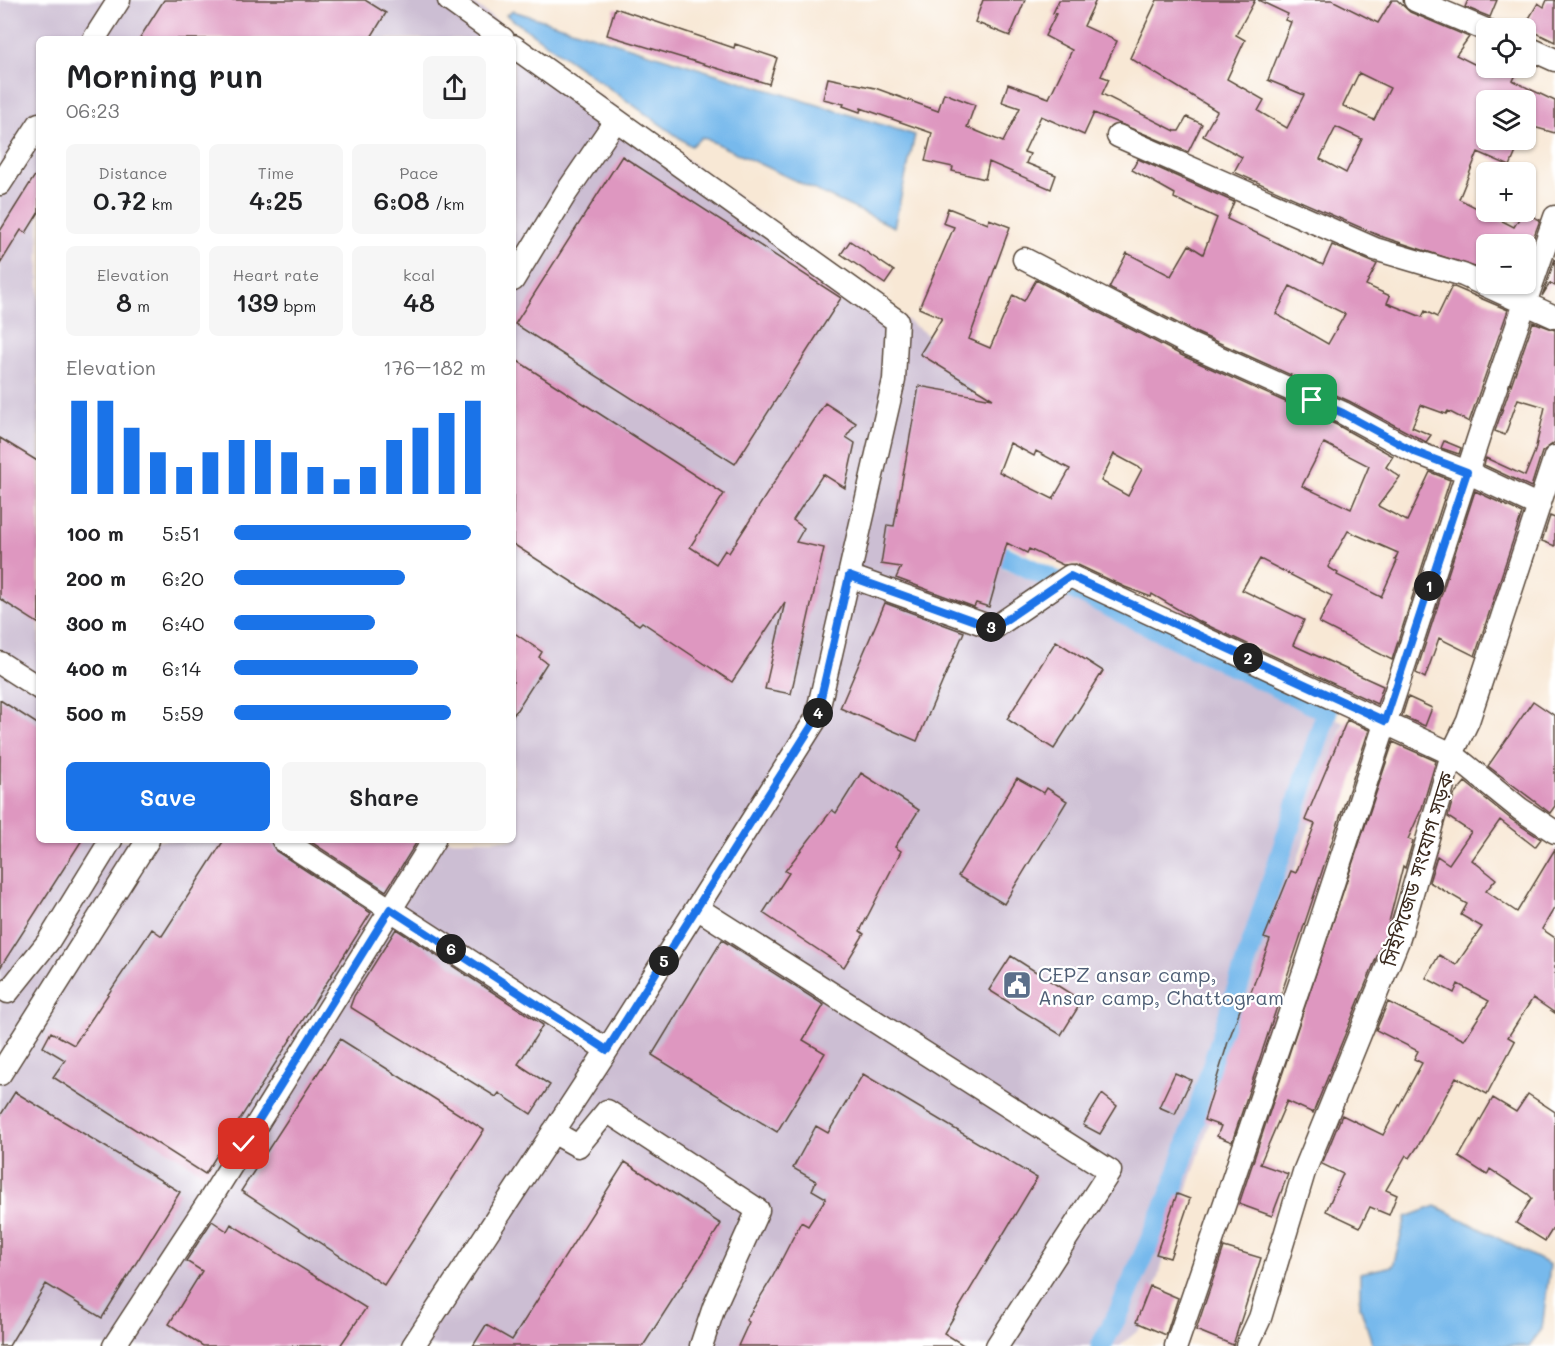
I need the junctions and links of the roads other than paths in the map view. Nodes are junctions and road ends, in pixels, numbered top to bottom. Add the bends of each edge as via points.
1 (119, 0) edge
2 (449, 0) edge
3 (1415, 0) edge
4 (1476, 26) edge
5 (96, 36) edge
6 (499, 36) edge
7 (516, 48) edge
8 (1536, 51) edge
9 (1555, 60) edge
10 (616, 120) junction
11 (36, 133) edge
12 (1119, 136) dead end
13 (0, 184) edge
14 (1555, 217) edge
15 (1023, 259) dead end
16 (516, 275) edge
17 (1525, 302) junction
18 (1555, 317) edge
19 (1555, 457) edge
20 (1467, 472) junction
21 (1539, 506) junction
22 (849, 576) junction
23 (0, 663) edge
24 (36, 686) edge
25 (1385, 721) junction
26 (1452, 754) junction
27 (1555, 832) edge
28 (109, 843) edge
29 (146, 843) edge
30 (288, 843) edge
31 (432, 843) edge
32 (697, 908) junction
33 (390, 909) junction
34 (4, 993) edge
35 (39, 1013) junction
36 (607, 1050) junction
37 (0, 1074) edge
38 (553, 1132) junction
39 (114, 1346) edge
40 (413, 1346) edge
41 (701, 1346) edge
42 (997, 1346) edge
43 (1176, 1346) edge
44 (1248, 1346) edge

1 - 5 street
2 - 6 street
3 - 4 street
7 - 10 street
8 - 9 street
10 - 16 street
10 - 22 street via 897,321 894,380
11 - 13 street
12 - 17 street via 1375,249 1463,275
14 - 17 street
15 - 20 street via 1189,344 1343,413 1415,452
17 - 18 street
17 - 20 street
19 - 21 street, সিইপিজেড সংযোগ সড়ক
20 - 21 street
20 - 25 street
21 - 26 street, সিইপিজেড সংযোগ সড়ক via 1468,721
22 - 25 street via 994,628 1070,576
22 - 32 street via 816,719
23 - 24 street
25 - 26 street
25 - 43 street
26 - 27 street
26 - 44 street, সিইপিজেড সংযোগ সড়ক via 1399,938 1304,1172
28 - 34 street via 48,942
29 - 35 street
30 - 33 street
31 - 33 street
32 - 36 street
32 - 42 street via 1110,1171
33 - 36 street
33 - 39 street via 212,1198
34 - 35 street
35 - 37 street
36 - 38 street
38 - 40 street
38 - 41 street via 579,1146 607,1111 758,1210 714,1307

